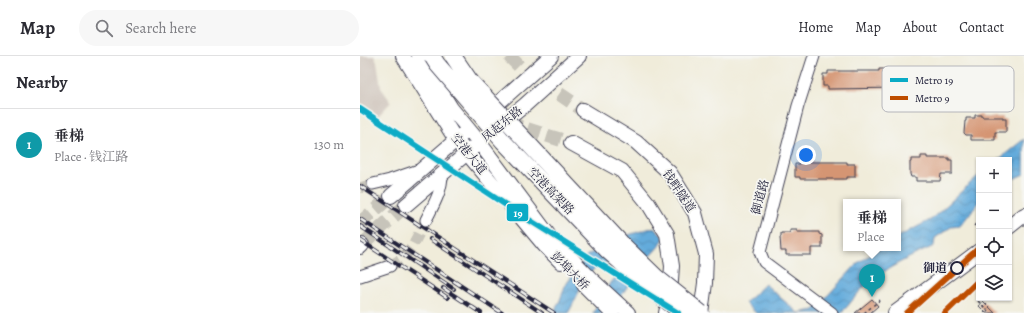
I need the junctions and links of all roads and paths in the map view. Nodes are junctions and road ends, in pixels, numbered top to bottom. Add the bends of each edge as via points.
1 (403, 56) edge
2 (418, 56) edge
3 (432, 56) edge
4 (453, 56) edge
5 (551, 56) edge
6 (579, 56) edge
7 (814, 56) edge
8 (583, 110) tunnel mouth
9 (469, 130) junction
10 (456, 140) junction
11 (479, 142) junction
12 (571, 143) tunnel mouth
13 (467, 153) junction
14 (426, 166) junction
15 (442, 174) junction
16 (373, 184) tunnel mouth
17 (391, 196) tunnel mouth
18 (406, 205) tunnel mouth
19 (1024, 215) edge
20 (426, 220) tunnel mouth
21 (1012, 225) edge
22 (1024, 226) edge
23 (1012, 236) edge
24 (547, 242) junction
25 (976, 253) edge
26 (976, 263) edge
27 (390, 266) tunnel mouth
28 (360, 276) edge
29 (880, 300) dead end
30 (978, 301) dead end
31 (988, 311) dead end
32 (612, 313) edge
33 (628, 313) edge
34 (666, 313) edge
35 (683, 313) edge
36 (701, 313) edge
37 (832, 313) edge
38 (864, 313) edge
39 (895, 313) edge
40 (910, 313) edge

1 - 10 main road, 空港大道
2 - 9 main road, 空港大道 via 451,108
3 - 35 highway, 空港高架路, bridge via 503,141 608,251
4 - 36 highway, 空港高架路, bridge via 470,81 621,243 656,277
5 - 9 main road, 凤起东路
6 - 11 main road, 凤起东路
7 - 37 street, 御道路 via 798,106 760,252 764,262
8 - 36 main road, 钱畔隧道 via 636,142 670,173 695,212 706,254
9 - 10 main road, 凤起东路
9 - 11 main road, 空港大道
10 - 13 main road, 空港大道
10 - 14 main road, 凤起东路
11 - 13 main road, 凤起东路
11 - 24 main road, 空港大道
12 - 34 main road via 622,171 648,203 667,234 672,266
13 - 15 main road, 凤起东路
13 - 24 main road, 空港大道
14 - 16 street
14 - 17 main road, 凤起东路
15 - 18 main road, 凤起东路
15 - 20 street via 439,194
19 - 21 main road
22 - 23 main road
24 - 32 main road, 彭埠大桥
24 - 33 main road
25 - 39 main road
26 - 40 main road
27 - 28 street
29 - 38 path
30 - 31 path

